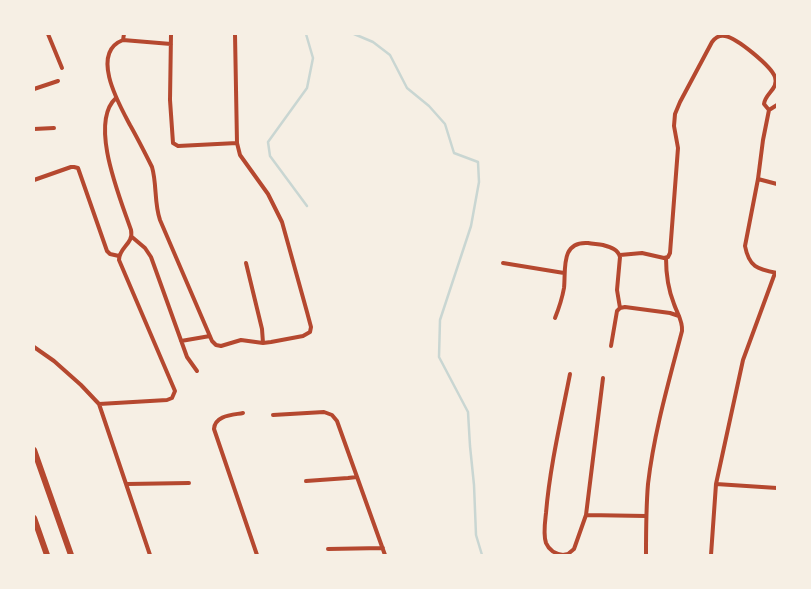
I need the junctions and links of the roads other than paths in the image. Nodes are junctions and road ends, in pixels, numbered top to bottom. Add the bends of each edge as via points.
1 (48, 34) edge
2 (124, 34) edge
3 (171, 34) edge
4 (235, 34) edge
5 (123, 40) junction
6 (171, 44) junction
7 (62, 68) dead end
8 (58, 81) dead end
9 (34, 89) edge
10 (116, 98) junction
11 (777, 105) edge
12 (769, 110) junction
13 (54, 128) dead end
14 (34, 129) edge
15 (237, 143) junction
16 (34, 180) edge
17 (758, 180) junction
18 (777, 184) edge
19 (132, 237) junction
20 (620, 255) junction
21 (119, 256) junction
22 (666, 258) junction
23 (246, 263) dead end
24 (503, 263) dead end
25 (564, 273) junction
26 (776, 273) edge
27 (620, 308) junction
28 (679, 316) junction
29 (555, 318) dead end
30 (210, 336) junction
31 (181, 341) junction
32 (263, 343) junction
33 (611, 346) dead end
34 (34, 347) edge
35 (197, 371) dead end
36 (570, 374) dead end
37 (603, 378) dead end
38 (99, 404) junction
39 (243, 413) dead end
40 (273, 416) dead end
41 (34, 450) edge
42 (357, 477) junction
43 (306, 481) dead end
44 (189, 483) dead end
45 (127, 484) junction
46 (716, 484) junction
47 (777, 488) edge
48 (586, 515) junction
49 (646, 516) junction
50 (34, 518) edge
51 (383, 548) junction
52 (328, 549) dead end
53 (47, 555) edge
54 (71, 555) edge
55 (150, 555) edge
56 (257, 555) edge
57 (385, 555) edge
58 (563, 555) edge
59 (568, 555) edge
60 (646, 555) edge
61 (711, 555) edge

1 - 7 street
2 - 5 street
3 - 6 street
4 - 15 street
5 - 6 street
5 - 10 street via 113,47 108,60 111,86
6 - 15 street via 170,100 173,143 178,146
8 - 9 street
10 - 19 street via 106,119 107,154
10 - 30 street via 152,167 160,220
11 - 12 street
12 - 17 street
12 - 22 street via 764,104 764,99 774,89 776,81 766,63 737,41 724,36 716,38 675,114 674,126 678,148 676,195 671,251
13 - 14 street
15 - 32 street via 240,155 268,194 282,222 310,327 310,332 303,336
16 - 21 street via 71,167 78,168 107,251
17 - 18 street
17 - 26 street via 745,246 751,264
19 - 21 street
19 - 31 street via 146,248 151,257
20 - 22 street via 642,253
20 - 25 street via 615,250 601,245 577,244 567,253
20 - 27 street via 617,290
21 - 38 street via 175,391 172,398 167,400
22 - 28 street via 667,281
23 - 32 street
24 - 25 street
25 - 29 street via 561,300
26 - 46 street via 743,360
27 - 28 street via 623,306
27 - 33 street via 617,311
28 - 49 street via 682,331 660,422 648,484
30 - 31 street
30 - 32 street via 218,346 241,340
31 - 35 street via 187,358
34 - 38 street via 54,361
36 - 58 street via 552,461 545,521 546,544 554,552
37 - 48 street
38 - 45 street
39 - 56 street via 219,419 214,429
40 - 42 street via 324,412 332,415 337,421
41 - 54 main road
42 - 43 street
42 - 51 street
44 - 45 street
45 - 55 street
46 - 47 street
46 - 61 street
48 - 49 street
48 - 59 street via 574,549
49 - 60 street
50 - 53 main road
51 - 52 street
51 - 57 street
58 - 59 street

